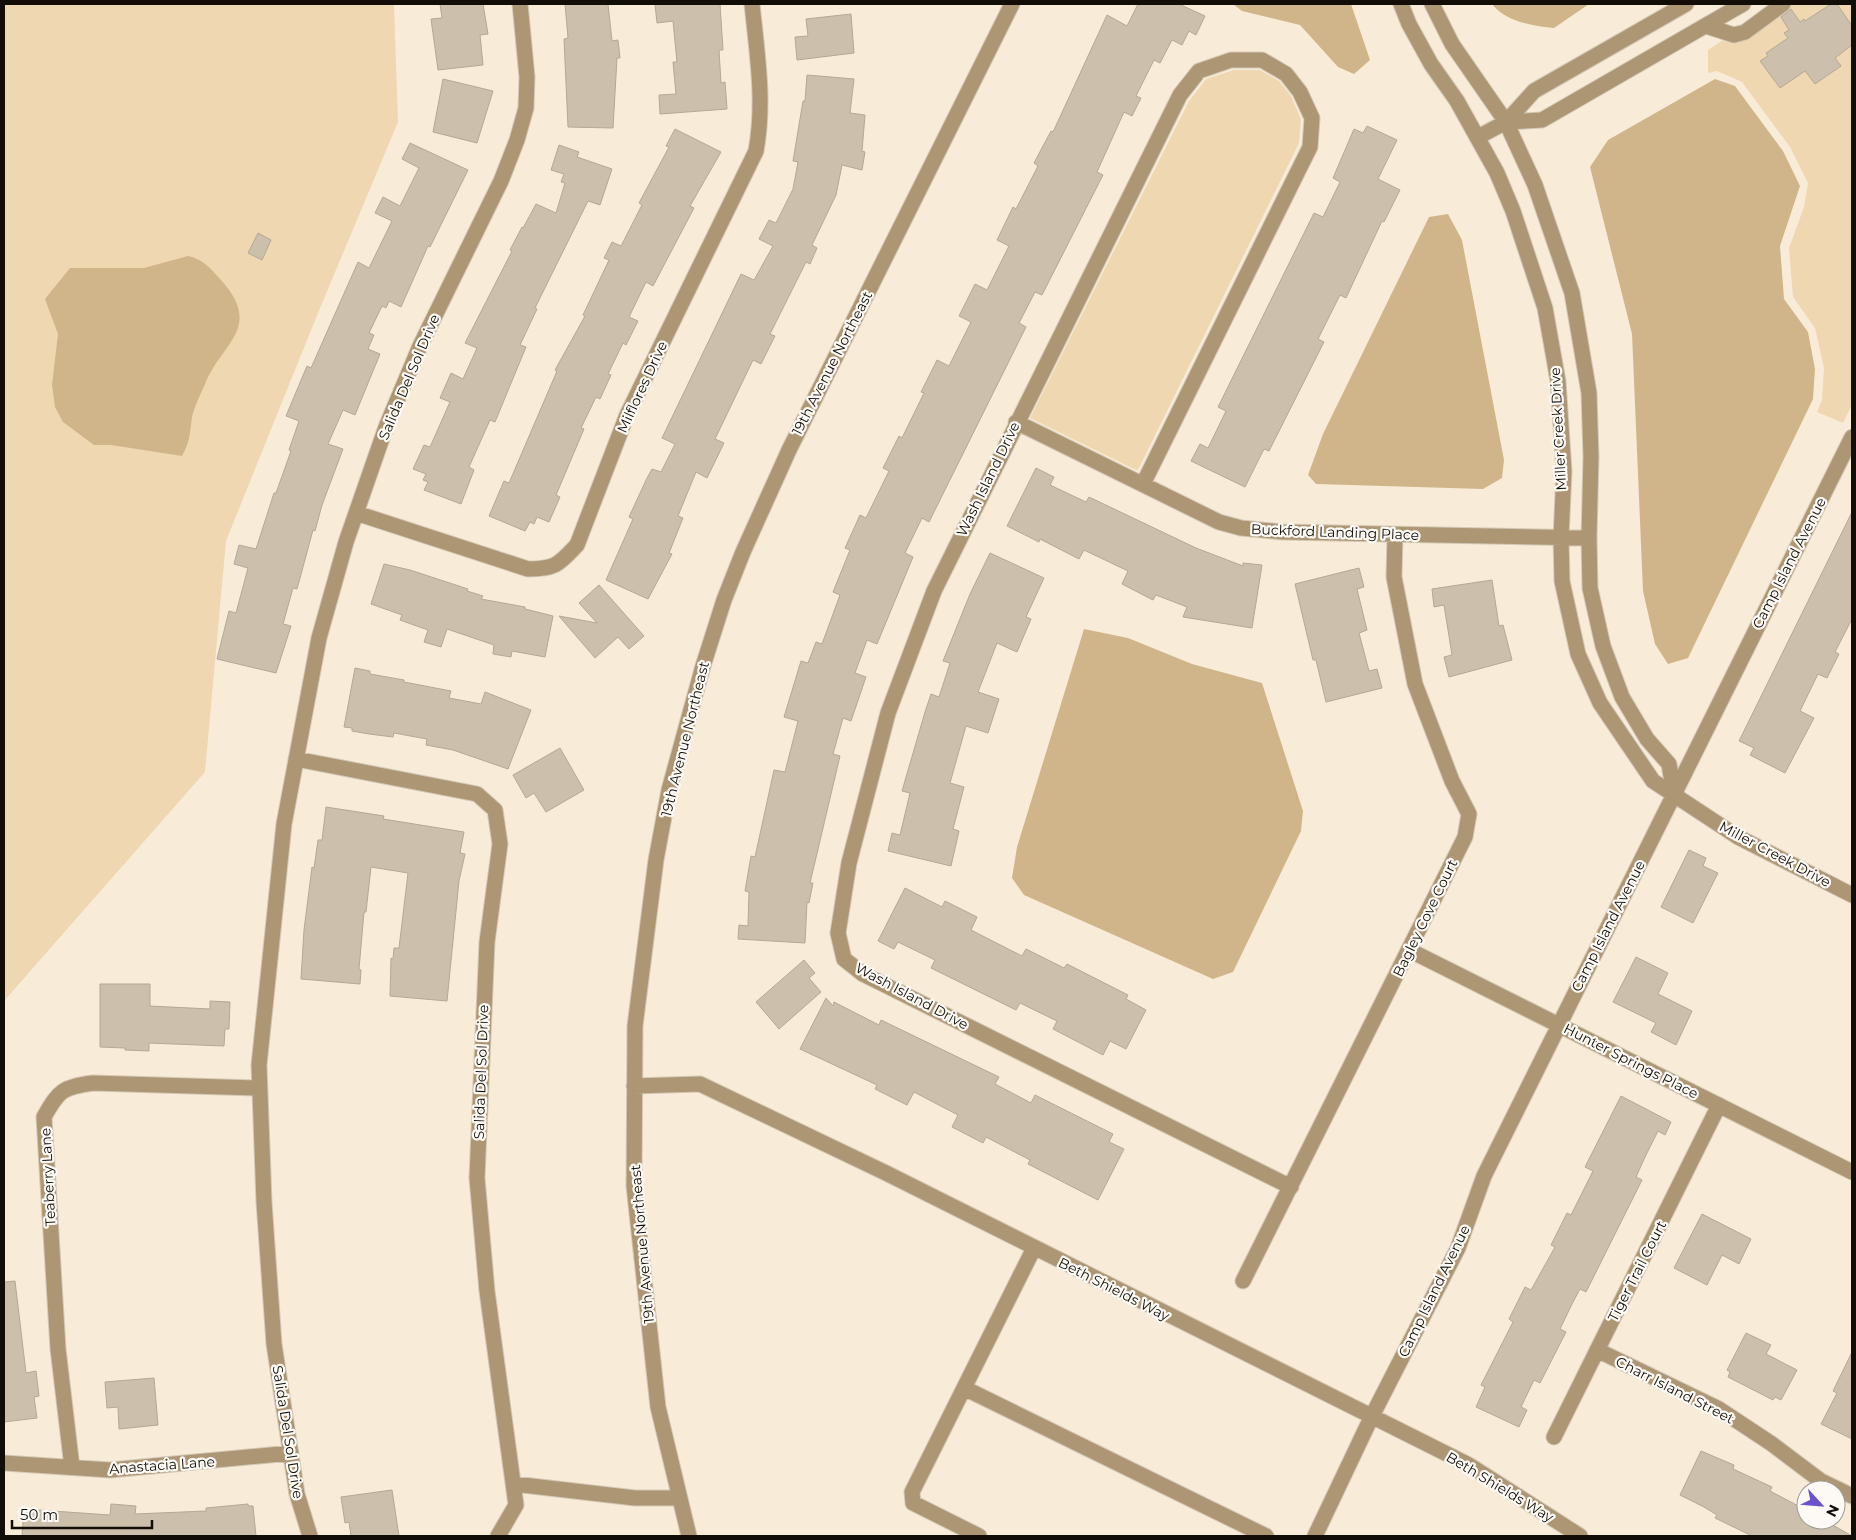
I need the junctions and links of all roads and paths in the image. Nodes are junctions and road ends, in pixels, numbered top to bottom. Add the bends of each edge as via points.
1 (520, 4) edge
2 (752, 4) edge
3 (1012, 4) edge
4 (1401, 4) edge
5 (1432, 4) edge
6 (1686, 4) edge
7 (1742, 4) edge
8 (1783, 4) edge
9 (1706, 26) junction
10 (1506, 122) junction
11 (1478, 137) junction
12 (1016, 422) junction
13 (1852, 437) edge
14 (1143, 484) junction
15 (356, 512) junction
16 (1395, 535) junction
17 (1561, 538) junction
18 (1589, 538) junction
19 (296, 758) junction
20 (1674, 794) junction
21 (1852, 894) edge
22 (1409, 950) junction
23 (1559, 1024) junction
24 (634, 1086) junction
25 (260, 1088) junction
26 (1719, 1105) junction
27 (1852, 1172) edge
28 (1291, 1187) junction
29 (1034, 1248) junction
30 (1243, 1282) dead end
31 (1597, 1350) junction
32 (964, 1388) junction
33 (1372, 1418) junction
34 (1554, 1436) dead end
35 (291, 1453) junction
36 (4, 1463) edge
37 (72, 1467) junction
38 (514, 1484) junction
39 (1852, 1496) edge
40 (680, 1498) junction
41 (310, 1536) edge
42 (498, 1536) edge
43 (690, 1536) edge
44 (979, 1536) edge
45 (1266, 1536) edge
46 (1315, 1536) edge
47 (1580, 1536) edge

1 - 15 street, Salida Del Sol Drive via 527,77 526,108 517,140 501,181 420,346 386,427
2 - 15 street, Milflores Drive via 761,94 761,124 756,151 626,414 577,545 549,569 528,569
3 - 24 street, 19th Avenue Northeast via 789,450 724,600 685,729 666,807 641,966
4 - 11 street, Miller Creek Drive via 1408,24
5 - 10 street, Miller Creek Drive via 1452,44
6 - 10 street via 1534,91
7 - 9 street
8 - 9 street via 1745,32 1734,35
9 - 10 street via 1542,120
10 - 11 street
10 - 18 street, Miller Creek Drive via 1535,185 1572,293 1589,393
11 - 17 street, Miller Creek Drive via 1513,211 1545,308 1558,381 1564,471
12 - 14 street, Buckford Landing Place
12 - 14 street, Wash Island Drive via 1180,95 1199,71 1231,60 1262,60 1286,74 1300,92 1312,118 1310,147
12 - 28 street, Wash Island Drive via 934,591 888,713 849,863 838,933 844,960 863,974
13 - 20 street, Camp Island Avenue
14 - 16 street, Buckford Landing Place via 1219,522 1241,528
15 - 19 street, Salida Del Sol Drive via 319,638
16 - 17 street, Buckford Landing Place
16 - 22 street, Bagley Cove Court via 1394,577 1416,684 1452,781 1470,814 1465,837
17 - 18 street, Buckford Landing Place
17 - 20 street, Miller Creek Drive via 1562,581 1578,654 1600,703 1632,752 1653,781
18 - 20 street, Miller Creek Drive via 1590,588 1603,646 1622,697 1647,739 1669,764
19 - 25 street, Salida Del Sol Drive via 284,824
19 - 38 street, Salida Del Sol Drive via 477,794 495,810 500,844 487,942 477,1178 487,1291
20 - 21 street, Miller Creek Drive via 1738,837
20 - 23 street, Camp Island Avenue
22 - 23 street, Hunter Springs Place
22 - 28 street, Bagley Cove Court
23 - 26 street, Hunter Springs Place
23 - 33 street, Camp Island Avenue via 1484,1176 1458,1248
24 - 29 street, Beth Shields Way via 700,1084
24 - 40 street, 19th Avenue Northeast via 634,1186 657,1398
25 - 35 street, Salida Del Sol Drive via 274,1344
25 - 37 street, Teaberry Lane via 93,1083 68,1087 53,1100 44,1117 58,1349
26 - 27 street, Hunter Springs Place
26 - 31 street, Tiger Trail Court
28 - 30 street, Bagley Cove Court
29 - 32 street
29 - 33 street, Beth Shields Way
31 - 34 street, Tiger Trail Court
31 - 39 street, Charr Island Street via 1719,1409 1822,1481
32 - 44 street via 912,1492 913,1503
32 - 45 street
33 - 46 street, Camp Island Avenue
33 - 47 street, Beth Shields Way via 1469,1465
35 - 37 street, Anastacia Lane via 144,1468
35 - 41 street, Salida Del Sol Drive via 297,1494
36 - 37 street, Anastacia Lane
38 - 40 street via 635,1498
38 - 42 street, Salida Del Sol Drive via 516,1505
40 - 43 street, 19th Avenue Northeast

